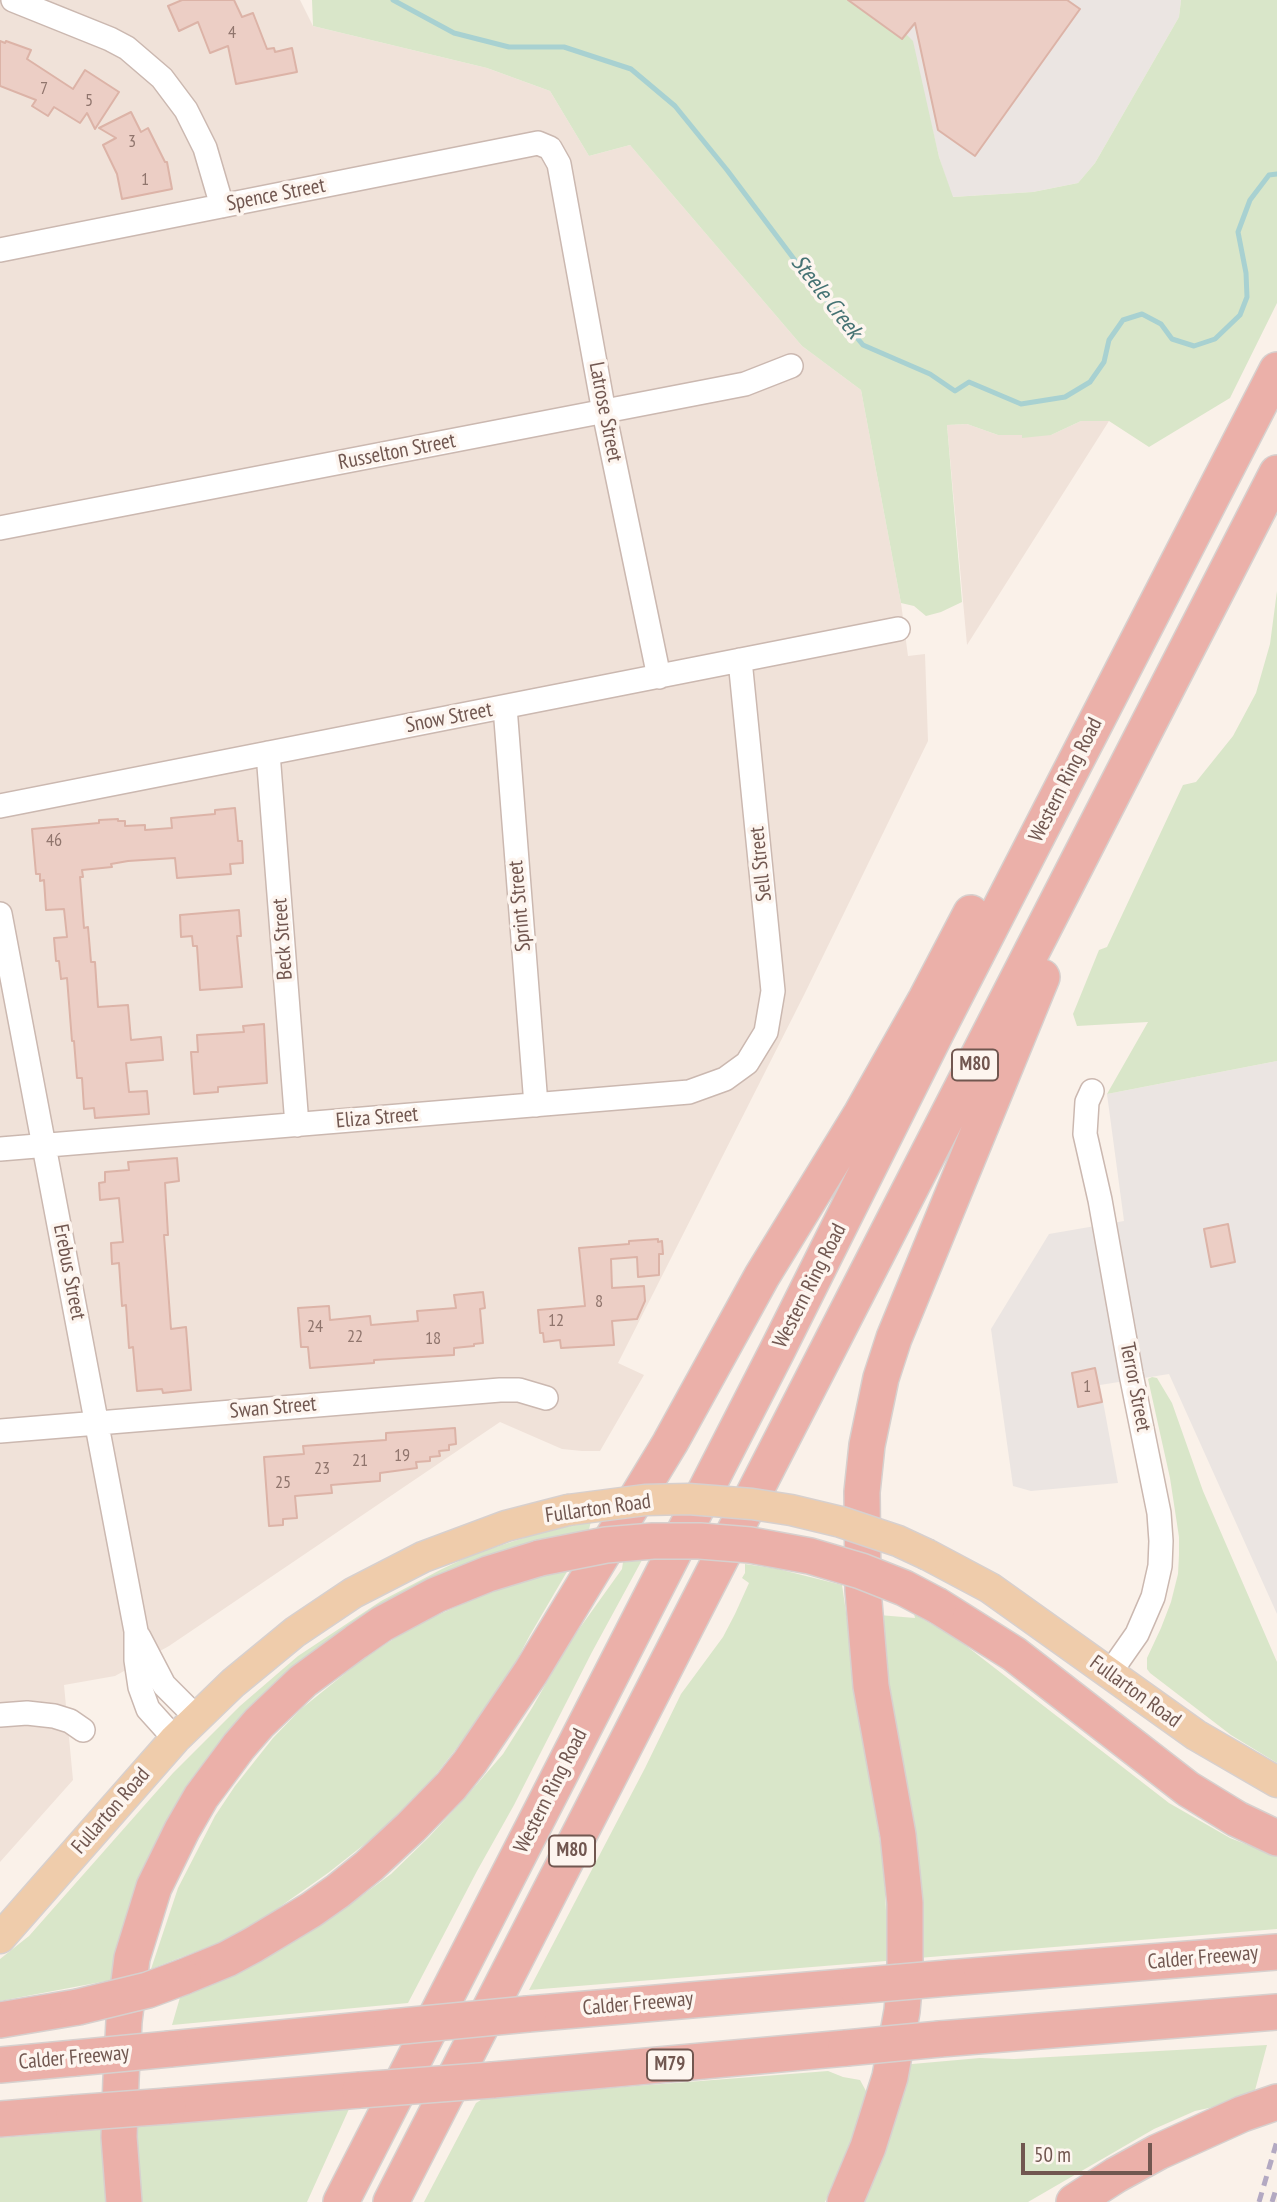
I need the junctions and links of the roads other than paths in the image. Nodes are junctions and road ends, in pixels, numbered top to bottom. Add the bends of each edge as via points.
1 (13, 0) edge
2 (550, 148) joint
3 (222, 206) junction
4 (0, 250) edge
5 (791, 366) dead end
6 (1277, 370) edge
7 (604, 412) junction
8 (1249, 423) junction
9 (1277, 473) edge
10 (0, 528) edge
11 (898, 629) dead end
12 (740, 660) junction
13 (659, 677) junction
14 (505, 707) junction
15 (268, 754) junction
16 (0, 806) edge
17 (0, 914) edge
18 (747, 1063) joint
19 (1092, 1091) dead end
20 (536, 1105) junction
21 (297, 1125) junction
22 (45, 1145) junction
23 (0, 1149) edge
24 (546, 1398) dead end
25 (97, 1423) junction
26 (0, 1431) edge
27 (136, 1631) junction
28 (1109, 1674) junction
29 (0, 1715) edge
30 (196, 1717) junction
31 (83, 1730) dead end
32 (175, 1739) junction
33 (1277, 1782) edge
34 (1277, 1838) edge
35 (0, 1938) edge
36 (1277, 1952) edge
37 (1273, 2012) edge
38 (0, 2020) edge
39 (0, 2065) edge
40 (1277, 2102) edge
41 (0, 2119) edge
42 (124, 2202) edge
43 (341, 2202) edge
44 (391, 2202) edge
45 (845, 2202) edge
46 (1074, 2202) edge

1 - 3 street via 110,39 162,78 186,110 205,148
2 - 3 street, Spence Street via 538,143
2 - 7 street, Latrose Street via 559,164
3 - 4 street, Spence Street
5 - 7 street, Russelton Street via 745,384
6 - 8 highway, Western Ring Road / M80
7 - 10 street, Russelton Street
7 - 13 street, Latrose Street
8 - 38 highway, bridge via 1102,670 926,999 762,1276 670,1443 531,1672 470,1762 391,1846 284,1928 227,1959 148,1990
8 - 43 highway, Western Ring Road / M80
9 - 44 highway, M80
9 - 45 highway via 1120,820 1041,979 881,1378 864,1466 863,1590 872,1686 898,1835 905,1903 905,1977 890,2077
11 - 12 street, Snow Street
12 - 13 street, Snow Street
12 - 18 street, Sell Street via 773,991 766,1031
13 - 14 street, Snow Street
14 - 15 street, Snow Street
14 - 20 street, Sprint Street
15 - 16 street, Snow Street
15 - 21 street, Beck Street
17 - 22 street, Erebus Street
18 - 20 street, Eliza Street via 725,1079 689,1092
19 - 28 street, Terror Street via 1085,1134 1161,1528 1153,1597 1137,1634
20 - 21 street, Eliza Street
21 - 22 street, Eliza Street
22 - 23 street, Eliza Street
22 - 25 street, Erebus Street
24 - 25 street, Swan Street via 500,1390
25 - 26 street, Swan Street
25 - 27 street, Erebus Street
27 - 30 street, Erebus Street via 164,1685
27 - 32 street, Erebus Street via 136,1660 145,1703
28 - 30 main road, Fullarton Road, bridge via 990,1588 898,1541 791,1510 688,1499 645,1500 568,1510 506,1526 423,1557 353,1593 295,1632
28 - 33 main road, Fullarton Road via 1214,1747
29 - 31 street via 54,1716
30 - 32 main road, Fullarton Road
32 - 35 main road, Fullarton Road
34 - 42 highway, bridge via 1188,1789 1014,1654 938,1606 861,1571 750,1545 653,1541 540,1558 479,1577 382,1624 303,1681 239,1746 182,1830 154,1887 132,1958 121,2079
36 - 39 highway, Calder Freeway, bridge via 528,2014
37 - 41 highway, M79, bridge
40 - 46 highway via 1158,2152

